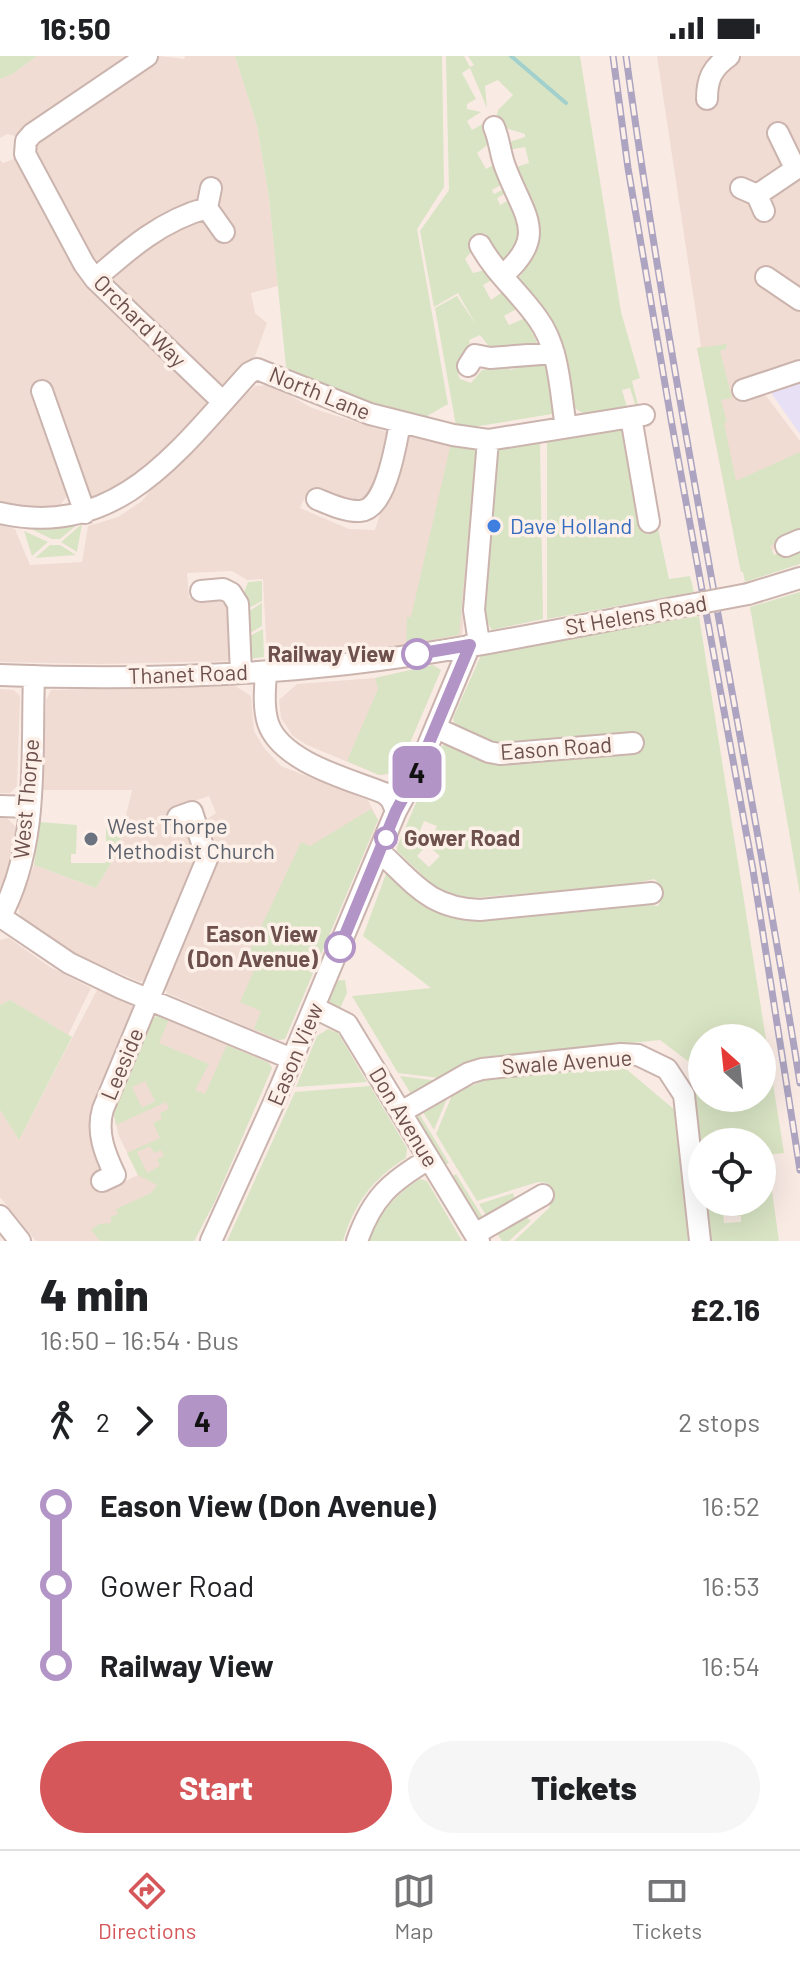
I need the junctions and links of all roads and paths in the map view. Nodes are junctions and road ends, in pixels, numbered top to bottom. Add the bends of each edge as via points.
1 (147, 56) edge
2 (720, 58) edge
3 (707, 99) dead end
4 (494, 127) dead end
5 (778, 133) dead end
6 (3, 147) dead end
7 (24, 147) junction
8 (798, 167) edge
9 (754, 198) dead end
10 (224, 232) dead end
11 (481, 255) dead end
12 (502, 276) junction
13 (766, 277) dead end
14 (95, 279) junction
15 (800, 300) edge
16 (554, 353) junction
17 (468, 366) dead end
18 (800, 371) edge
19 (743, 390) dead end
20 (42, 391) dead end
21 (223, 402) junction
22 (400, 423) junction
23 (566, 427) junction
24 (488, 440) junction
25 (317, 499) dead end
26 (0, 513) edge
27 (85, 513) junction
28 (649, 522) dead end
29 (800, 578) edge
30 (201, 591) dead end
31 (474, 644) junction
32 (266, 672) junction
33 (241, 673) junction
34 (0, 675) edge
35 (34, 676) junction
36 (436, 728) junction
37 (633, 743) dead end
38 (0, 806) edge
39 (30, 807) junction
40 (396, 811) junction
41 (193, 812) dead end
42 (380, 852) junction
43 (652, 893) dead end
44 (0, 918) edge
45 (149, 999) junction
46 (315, 1008) junction
47 (292, 1059) junction
48 (401, 1112) junction
49 (429, 1159) junction
50 (113, 1176) dead end
51 (543, 1195) dead end
52 (0, 1216) edge
53 (699, 1237) edge
54 (477, 1238) edge
55 (20, 1241) edge
56 (211, 1241) edge
57 (357, 1241) edge

1 - 7 street via 32,134
2 - 3 street via 709,78
4 - 12 street via 530,235 523,256
5 - 8 street
6 - 7 street
7 - 14 street, Orchard Way
8 - 9 street
10 - 14 street via 209,198 138,240
11 - 12 street
12 - 16 street via 538,318
13 - 15 street
14 - 21 street, Orchard Way
16 - 17 street via 475,355
16 - 23 street
18 - 19 street
20 - 27 street
21 - 22 street, North Lane via 257,369
21 - 27 street, North Lane via 147,479
22 - 24 street, North Lane
22 - 25 street via 392,462 373,505 355,511
23 - 24 street, North Lane
23 - 28 street, North Lane via 638,416
24 - 31 street
26 - 27 street, North Lane via 40,520
29 - 31 street, St Helens Road, bridge via 748,594
30 - 33 street via 223,589 236,597
31 - 32 street, Thanet Road
31 - 36 street, Eason View
32 - 33 street, Thanet Road
32 - 40 street via 267,721 282,747 384,793
33 - 35 street, Thanet Road
34 - 35 street, Thanet Road
35 - 39 street, West Thorpe
36 - 37 street, Eason Road via 500,754
36 - 40 street, Eason View
38 - 39 street
39 - 44 street, West Thorpe via 21,870
40 - 42 street, Eason View
41 - 45 street, Leeside via 207,859
42 - 43 street via 437,902 456,909
42 - 46 street, Eason View
44 - 45 street, Leeside via 69,963
45 - 47 street, Leeside
45 - 50 street, Leeside via 100,1118
46 - 47 street, Eason View
46 - 48 street, Don Avenue via 347,1024
47 - 56 street, Eason View
48 - 49 street, Don Avenue
48 - 53 street, Swale Avenue via 482,1069 621,1054 649,1058 674,1077 684,1095
49 - 54 street, Don Avenue
49 - 57 street via 381,1194
51 - 54 street
52 - 55 street

